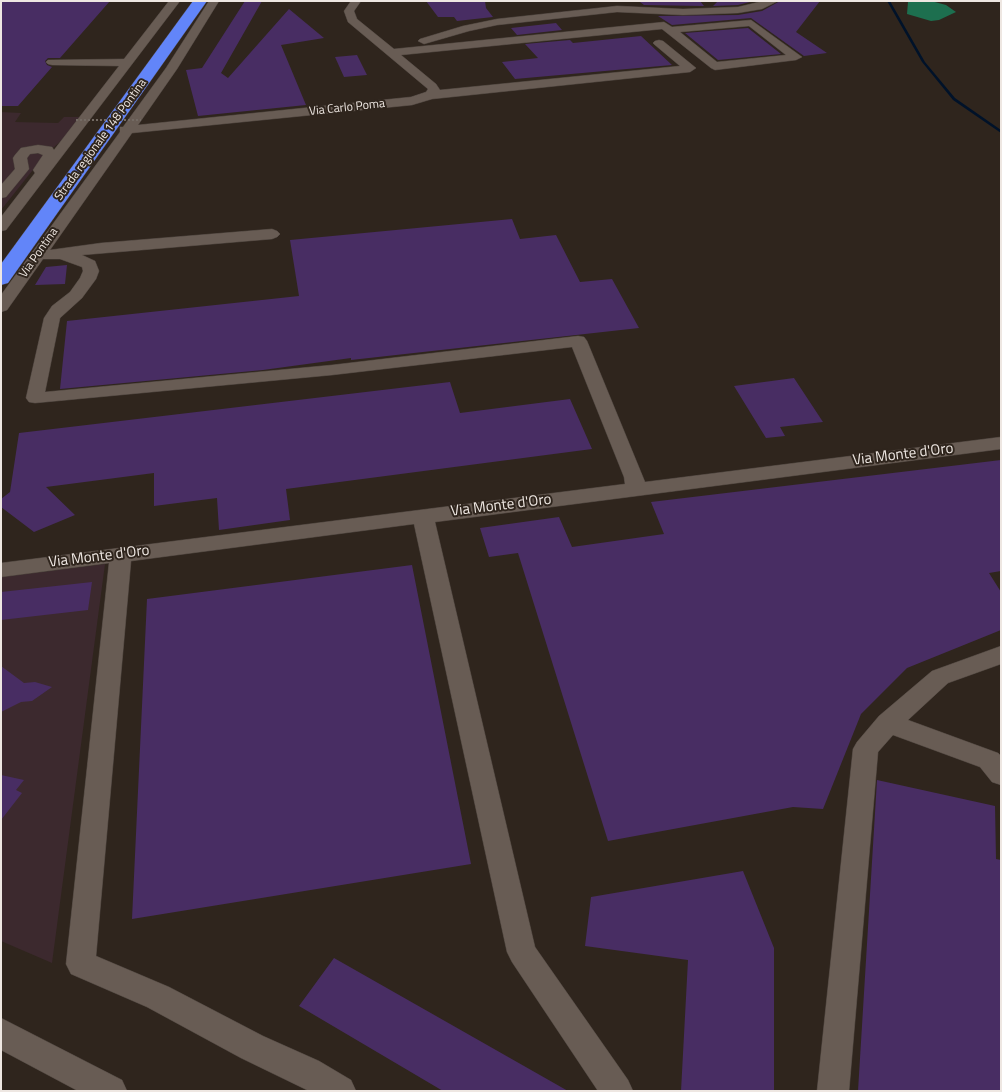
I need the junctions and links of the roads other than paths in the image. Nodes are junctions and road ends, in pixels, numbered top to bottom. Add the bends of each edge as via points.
1 (174, 1) edge
2 (186, 1) edge
3 (200, 1) edge
4 (214, 1) edge
5 (356, 1) edge
6 (590, 1) edge
7 (773, 1) edge
8 (599, 11) junction
9 (670, 30) junction
10 (180, 32) junction
11 (659, 43) dead end
12 (389, 51) junction
13 (52, 62) dead end
14 (127, 64) junction
15 (171, 68) junction
16 (431, 95) junction
17 (125, 130) junction
18 (71, 137) junction
19 (1, 180) edge
20 (30, 190) junction
21 (1, 194) edge
22 (4, 234) edge
23 (272, 234) dead end
24 (60, 254) junction
25 (37, 255) junction
26 (1, 279) edge
27 (1, 307) edge
28 (1001, 443) edge
29 (636, 489) junction
30 (423, 516) junction
31 (121, 555) junction
32 (1, 570) edge
33 (1001, 655) edge
34 (888, 723) junction
35 (1001, 775) edge
36 (1, 1033) edge
37 (93, 1087) edge
38 (340, 1091) edge
39 (617, 1091) edge
40 (833, 1091) edge

1 - 14 street
2 - 22 highway, Strada regionale 148 Pontina
3 - 10 highway, Strada regionale 148 Pontina
4 - 15 street, Via Pontina
5 - 12 street via 349,11 350,18
6 - 8 street
7 - 8 street via 754,8 721,12
8 - 12 street via 481,24
9 - 9 street via 752,23 796,57 715,66
9 - 12 street via 664,25
10 - 15 highway
10 - 26 highway, Strada regionale 148 Pontina
11 - 16 street, Via Carlo Poma via 690,68
12 - 16 street via 432,87
13 - 14 street
14 - 18 street
15 - 17 street, Via Pontina
16 - 17 street, Via Carlo Poma via 412,101
17 - 25 street, Via Pontina
18 - 19 street via 18,149 11,154 8,160 11,169
18 - 20 street
20 - 21 street via 32,180 50,155 44,149 32,149 21,155 22,169
20 - 22 street
23 - 24 street
24 - 25 street
24 - 29 street via 80,259 89,264 92,271 76,295 52,318 35,398 332,370 578,341 634,477
25 - 27 street, Via Pontina
28 - 29 street, Via Monte d'Oro
29 - 30 street, Via Monte d'Oro
30 - 31 street, Via Monte d'Oro
30 - 39 street via 522,952
31 - 32 street, Via Monte d'Oro
31 - 38 street via 81,964 158,997
33 - 34 street via 940,677
34 - 35 street via 989,760
34 - 40 street via 866,749
36 - 37 street

